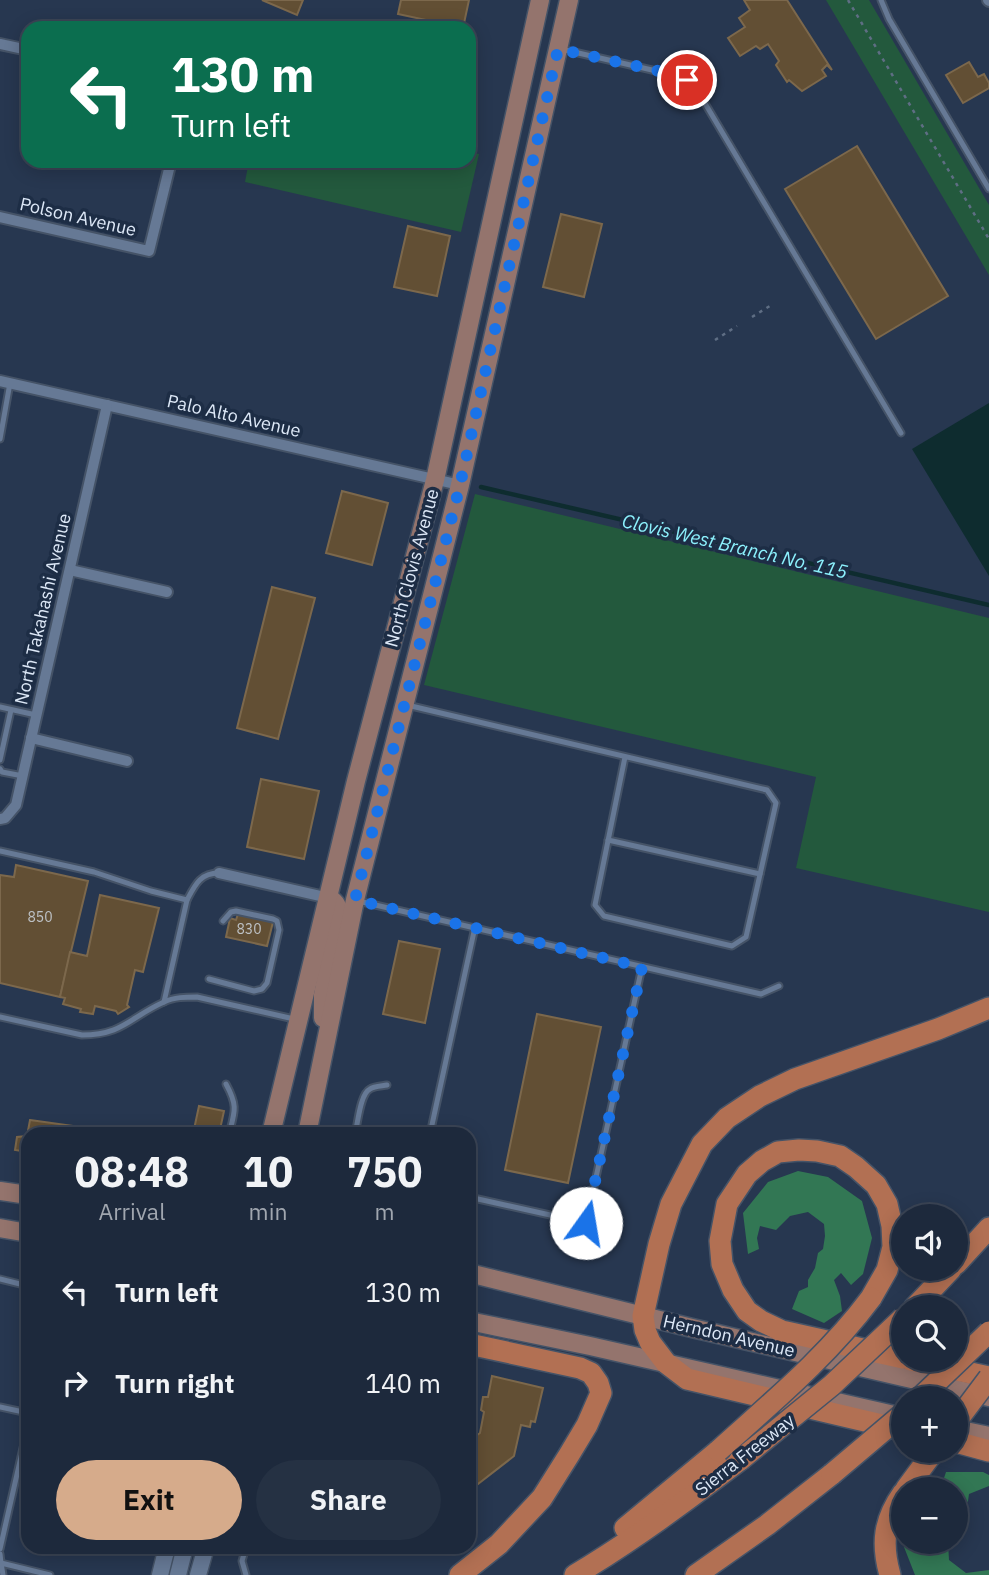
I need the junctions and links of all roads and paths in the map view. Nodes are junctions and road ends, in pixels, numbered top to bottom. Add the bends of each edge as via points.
1 (540, 0) edge
2 (569, 0) edge
3 (848, 0) edge
4 (881, 0) edge
5 (0, 44) edge
6 (21, 48) edge
7 (558, 49) junction
8 (169, 168) edge
9 (989, 188) edge
10 (0, 218) edge
11 (989, 239) edge
12 (774, 304) dead end
13 (752, 317) dead end
14 (737, 327) dead end
15 (715, 340) dead end
16 (5, 382) edge
17 (107, 405) junction
18 (901, 433) dead end
19 (0, 439) edge
20 (435, 480) junction
21 (460, 485) junction
22 (70, 570) junction
23 (167, 592) dead end
24 (404, 705) junction
25 (0, 707) edge
26 (11, 710) junction
27 (36, 715) junction
28 (32, 738) junction
29 (625, 757) junction
30 (0, 760) edge
31 (127, 761) dead end
32 (0, 769) edge
33 (23, 776) junction
34 (3, 818) edge
35 (608, 840) junction
36 (0, 851) edge
37 (219, 873) joint
38 (760, 874) junction
39 (329, 898) junction
40 (187, 900) junction
41 (355, 900) junction
42 (223, 921) dead end
43 (475, 927) junction
44 (642, 967) junction
45 (209, 979) dead end
46 (779, 986) dead end
47 (164, 1002) junction
48 (989, 1008) edge
49 (0, 1017) edge
50 (297, 1020) junction
51 (322, 1063) junction
52 (226, 1084) dead end
53 (387, 1085) dead end
54 (231, 1127) edge
55 (273, 1127) edge
56 (308, 1127) edge
57 (357, 1127) edge
58 (432, 1127) edge
59 (0, 1191) edge
60 (21, 1196) edge
61 (21, 1198) edge
62 (476, 1199) edge
63 (0, 1200) edge
64 (0, 1228) edge
65 (989, 1228) edge
66 (21, 1232) edge
67 (968, 1251) edge
68 (476, 1275) edge
69 (0, 1279) edge
70 (940, 1281) edge
71 (21, 1284) edge
72 (926, 1295) edge
73 (643, 1316) junction
74 (476, 1322) edge
75 (891, 1329) edge
76 (989, 1332) edge
77 (833, 1342) edge
78 (833, 1342) edge
79 (833, 1342) edge
80 (833, 1342) edge
81 (476, 1346) edge
82 (891, 1355) edge
83 (666, 1363) junction
84 (963, 1372) edge
85 (989, 1378) edge
86 (933, 1386) edge
87 (989, 1397) edge
88 (968, 1406) edge
89 (0, 1407) edge
90 (21, 1412) edge
91 (891, 1412) edge
92 (891, 1425) edge
93 (891, 1427) edge
94 (968, 1432) edge
95 (989, 1436) edge
96 (968, 1445) edge
97 (989, 1451) edge
98 (21, 1457) edge
99 (891, 1512) edge
100 (0, 1551) edge
101 (165, 1554) edge
102 (183, 1554) edge
103 (204, 1554) edge
104 (244, 1554) edge
105 (1, 1563) edge
106 (3, 1575) edge
107 (50, 1575) edge
108 (160, 1575) edge
109 (178, 1575) edge
110 (198, 1575) edge
111 (246, 1575) edge
112 (460, 1575) edge
113 (567, 1575) edge
114 (575, 1575) edge
115 (696, 1575) edge
116 (890, 1575) edge

1 - 20 main road, North Clovis Avenue
2 - 7 main road, North Clovis Avenue
3 - 11 path
4 - 9 lane
5 - 6 street
7 - 18 lane via 668,74 692,85
7 - 21 main road, North Clovis Avenue
8 - 10 street, Polson Avenue via 149,251
12 - 13 path
14 - 15 path
16 - 17 street, Palo Alto Avenue
16 - 19 lane
17 - 20 street, Palo Alto Avenue
17 - 22 street, North Takahashi Avenue
20 - 21 street, Palo Alto Avenue
20 - 39 main road, North Clovis Avenue
21 - 24 main road, North Clovis Avenue
22 - 23 street
22 - 27 street, North Takahashi Avenue
24 - 29 lane
24 - 41 main road, North Clovis Avenue
25 - 26 lane
26 - 27 lane
26 - 30 lane
27 - 28 street, North Takahashi Avenue
28 - 31 street
28 - 33 street, North Takahashi Avenue
29 - 35 lane
29 - 38 lane via 767,790 776,803
32 - 33 lane
33 - 34 street, North Takahashi Avenue via 16,806
35 - 38 lane
35 - 38 lane via 595,905 604,916 732,946 746,937
36 - 40 lane via 94,872
37 - 39 street
37 - 40 lane via 201,878
39 - 50 main road, North Clovis Avenue
39 - 51 main road via 338,906 338,915 323,995
40 - 47 lane
41 - 43 lane
41 - 51 main road, North Clovis Avenue
42 - 45 lane via 236,911 277,922 267,983 254,991
43 - 44 lane
43 - 58 lane
44 - 46 lane via 761,994
44 - 62 lane via 586,1223
47 - 49 lane via 121,1028 94,1035
47 - 50 lane via 205,998
48 - 73 highway via 795,1079 727,1118 702,1144 671,1204
50 - 55 main road, North Clovis Avenue
51 - 56 main road, North Clovis Avenue
52 - 54 lane via 235,1110
53 - 57 lane via 367,1090
59 - 60 main road
61 - 63 main road
64 - 66 main road
65 - 67 highway
68 - 73 main road, Herndon Avenue
69 - 71 lane
70 - 72 highway
73 - 83 highway via 650,1342
73 - 87 main road, Herndon Avenue
74 - 83 main road
75 - 114 highway, Sierra Freeway, bridge via 740,1460
76 - 86 highway, bridge
77 - 82 highway, bridge
78 - 79 highway, bridge via 782,1331 761,1321 747,1311 722,1265 720,1241 727,1204 747,1174 778,1152 817,1151 840,1156 876,1185 887,1204 893,1247 887,1270 859,1315
80 - 113 highway, bridge via 718,1451
81 - 112 highway via 580,1368 591,1373 601,1393 587,1425 541,1498 499,1544
83 - 91 main road
83 - 93 highway via 687,1379
84 - 85 highway
85 - 88 highway, bridge
89 - 90 lane
92 - 115 highway, bridge via 767,1525
94 - 95 main road
96 - 97 highway
98 - 100 lane
99 - 116 highway via 884,1552
100 - 105 lane
101 - 108 main road
102 - 109 main road
103 - 110 main road
104 - 111 lane
105 - 106 lane
105 - 107 lane

